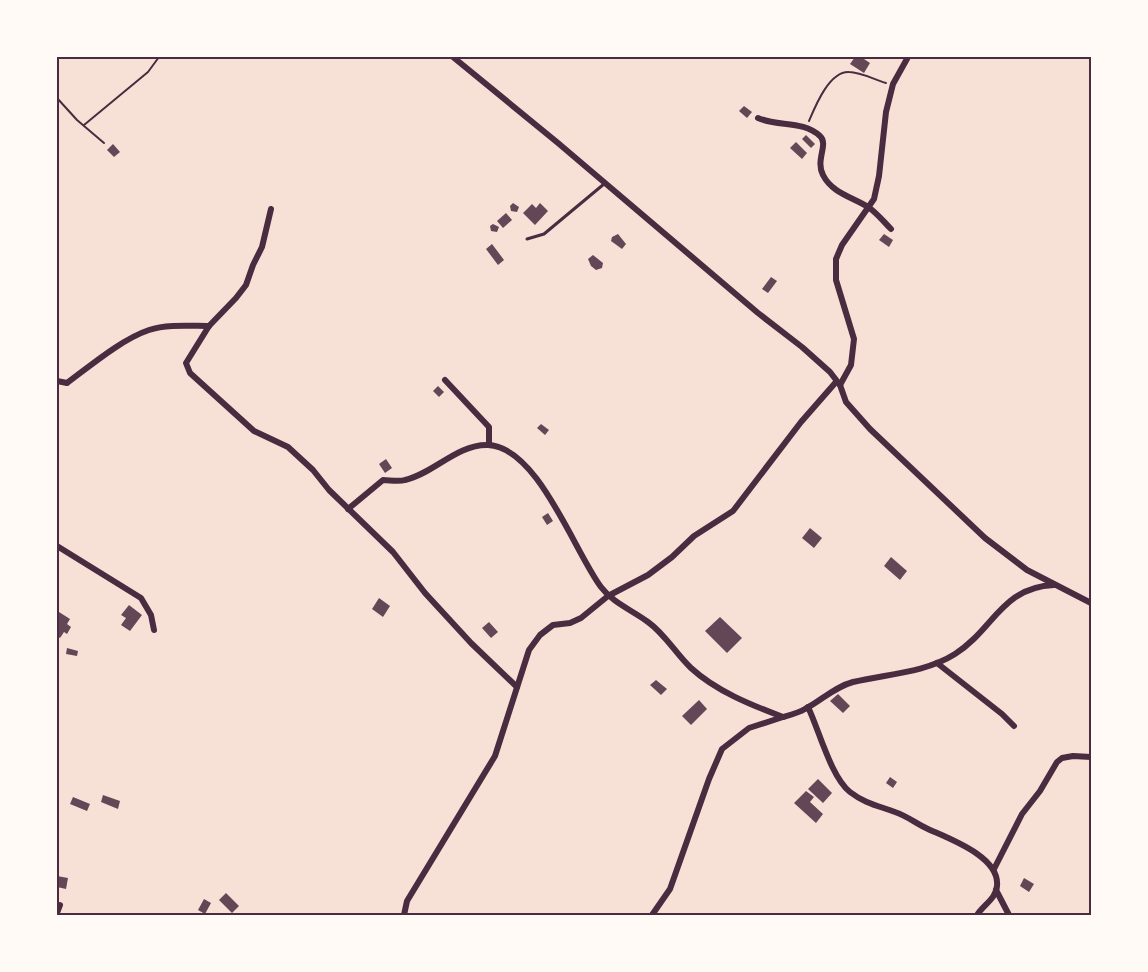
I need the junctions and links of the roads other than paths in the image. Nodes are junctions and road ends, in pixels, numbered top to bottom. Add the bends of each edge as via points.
1 (453, 57) edge
2 (909, 57) edge
3 (758, 118) dead end
4 (605, 183) junction
5 (869, 207) junction
6 (271, 209) dead end
7 (891, 229) dead end
8 (527, 238) dead end
9 (209, 326) junction
10 (445, 380) dead end
11 (57, 381) edge
12 (838, 384) junction
13 (489, 445) junction
14 (348, 509) junction
15 (57, 546) edge
16 (1054, 585) junction
17 (608, 596) junction
18 (1091, 603) edge
19 (154, 630) dead end
20 (937, 663) junction
21 (517, 687) junction
22 (808, 707) junction
23 (783, 717) junction
24 (1014, 726) dead end
25 (1091, 757) edge
26 (994, 869) junction
27 (996, 890) junction
28 (60, 905) dead end
29 (57, 913) edge
30 (404, 915) edge
31 (652, 915) edge
32 (977, 915) edge
33 (1009, 915) edge

1 - 4 street
2 - 5 street via 893,84 885,112 879,176
3 - 5 street via 806,127 821,137 824,144 819,163 823,176 838,192
4 - 8 lane via 544,234
4 - 12 street via 802,347
5 - 7 street
5 - 12 street via 836,259 836,279 854,339 851,365
6 - 9 street via 262,247 246,285
9 - 11 street via 150,330 67,382
9 - 14 street via 186,363 190,373 254,431 288,447
10 - 13 street via 489,427
12 - 16 street via 846,402 870,429 985,538
12 - 17 street via 801,422 733,511 694,536 648,575
13 - 14 street via 464,450 405,480 382,480
13 - 17 street via 511,453 540,481
14 - 21 street via 393,552 447,617
15 - 19 street via 141,598
16 - 18 street
16 - 20 street via 1020,593 964,647
17 - 21 street via 581,618 553,625 540,635 529,650
17 - 23 street via 660,632 675,652 710,683
20 - 22 street via 852,682
20 - 24 street
21 - 30 street via 495,756 407,901
22 - 23 street
22 - 26 street via 836,776 849,791 875,807 897,812 954,840
23 - 31 street via 749,728 722,749 670,889
25 - 26 street via 1073,756 1057,762 1022,814
26 - 27 street
27 - 32 street
27 - 33 street
28 - 29 street

